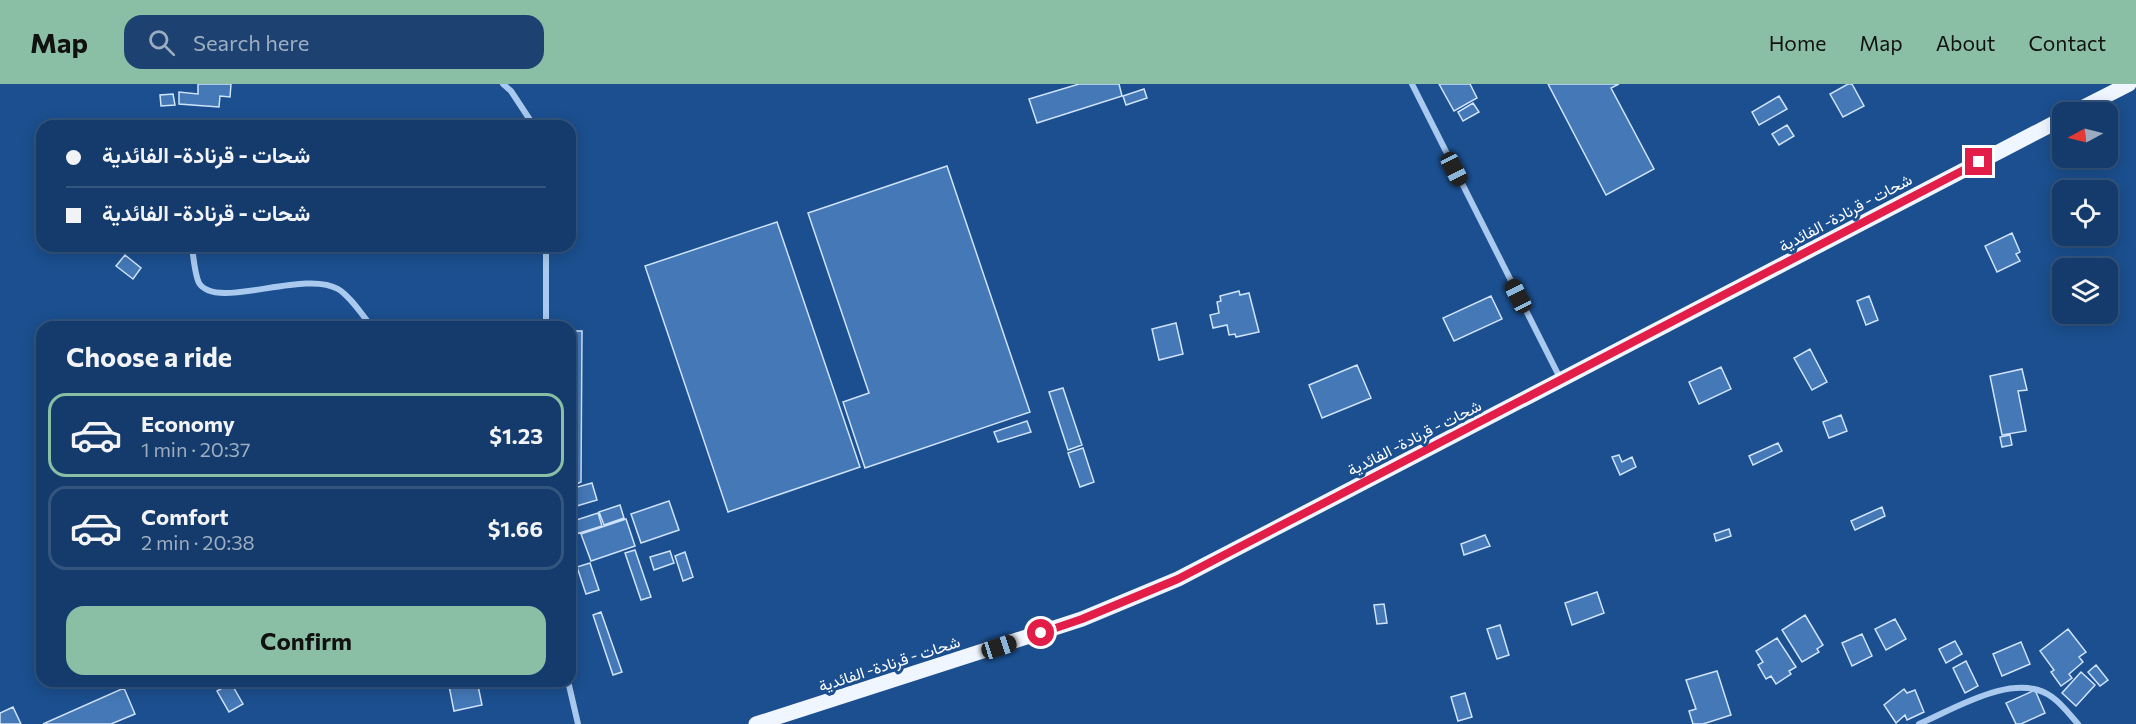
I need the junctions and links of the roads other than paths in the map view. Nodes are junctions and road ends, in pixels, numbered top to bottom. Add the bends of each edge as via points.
1 (503, 84) edge
2 (1412, 84) edge
3 (2129, 84) edge
4 (2094, 102) edge
5 (530, 120) edge
6 (2052, 124) edge
7 (193, 252) edge
8 (546, 252) edge
9 (367, 321) edge
10 (546, 321) edge
11 (1561, 381) junction
12 (569, 687) edge
13 (578, 724) edge
14 (756, 724) edge
15 (1919, 724) edge
16 (2078, 724) edge

1 - 5 street
2 - 11 street
3 - 4 main road
6 - 11 main road, شحات - قرنادة- الفائدية
7 - 9 street via 199,283 209,292 223,294 323,283 339,290
8 - 10 street
11 - 14 main road, شحات - قرنادة- الفائدية via 1178,579 1062,626
12 - 13 street
15 - 16 street via 1991,692 2013,688 2031,688 2051,696

